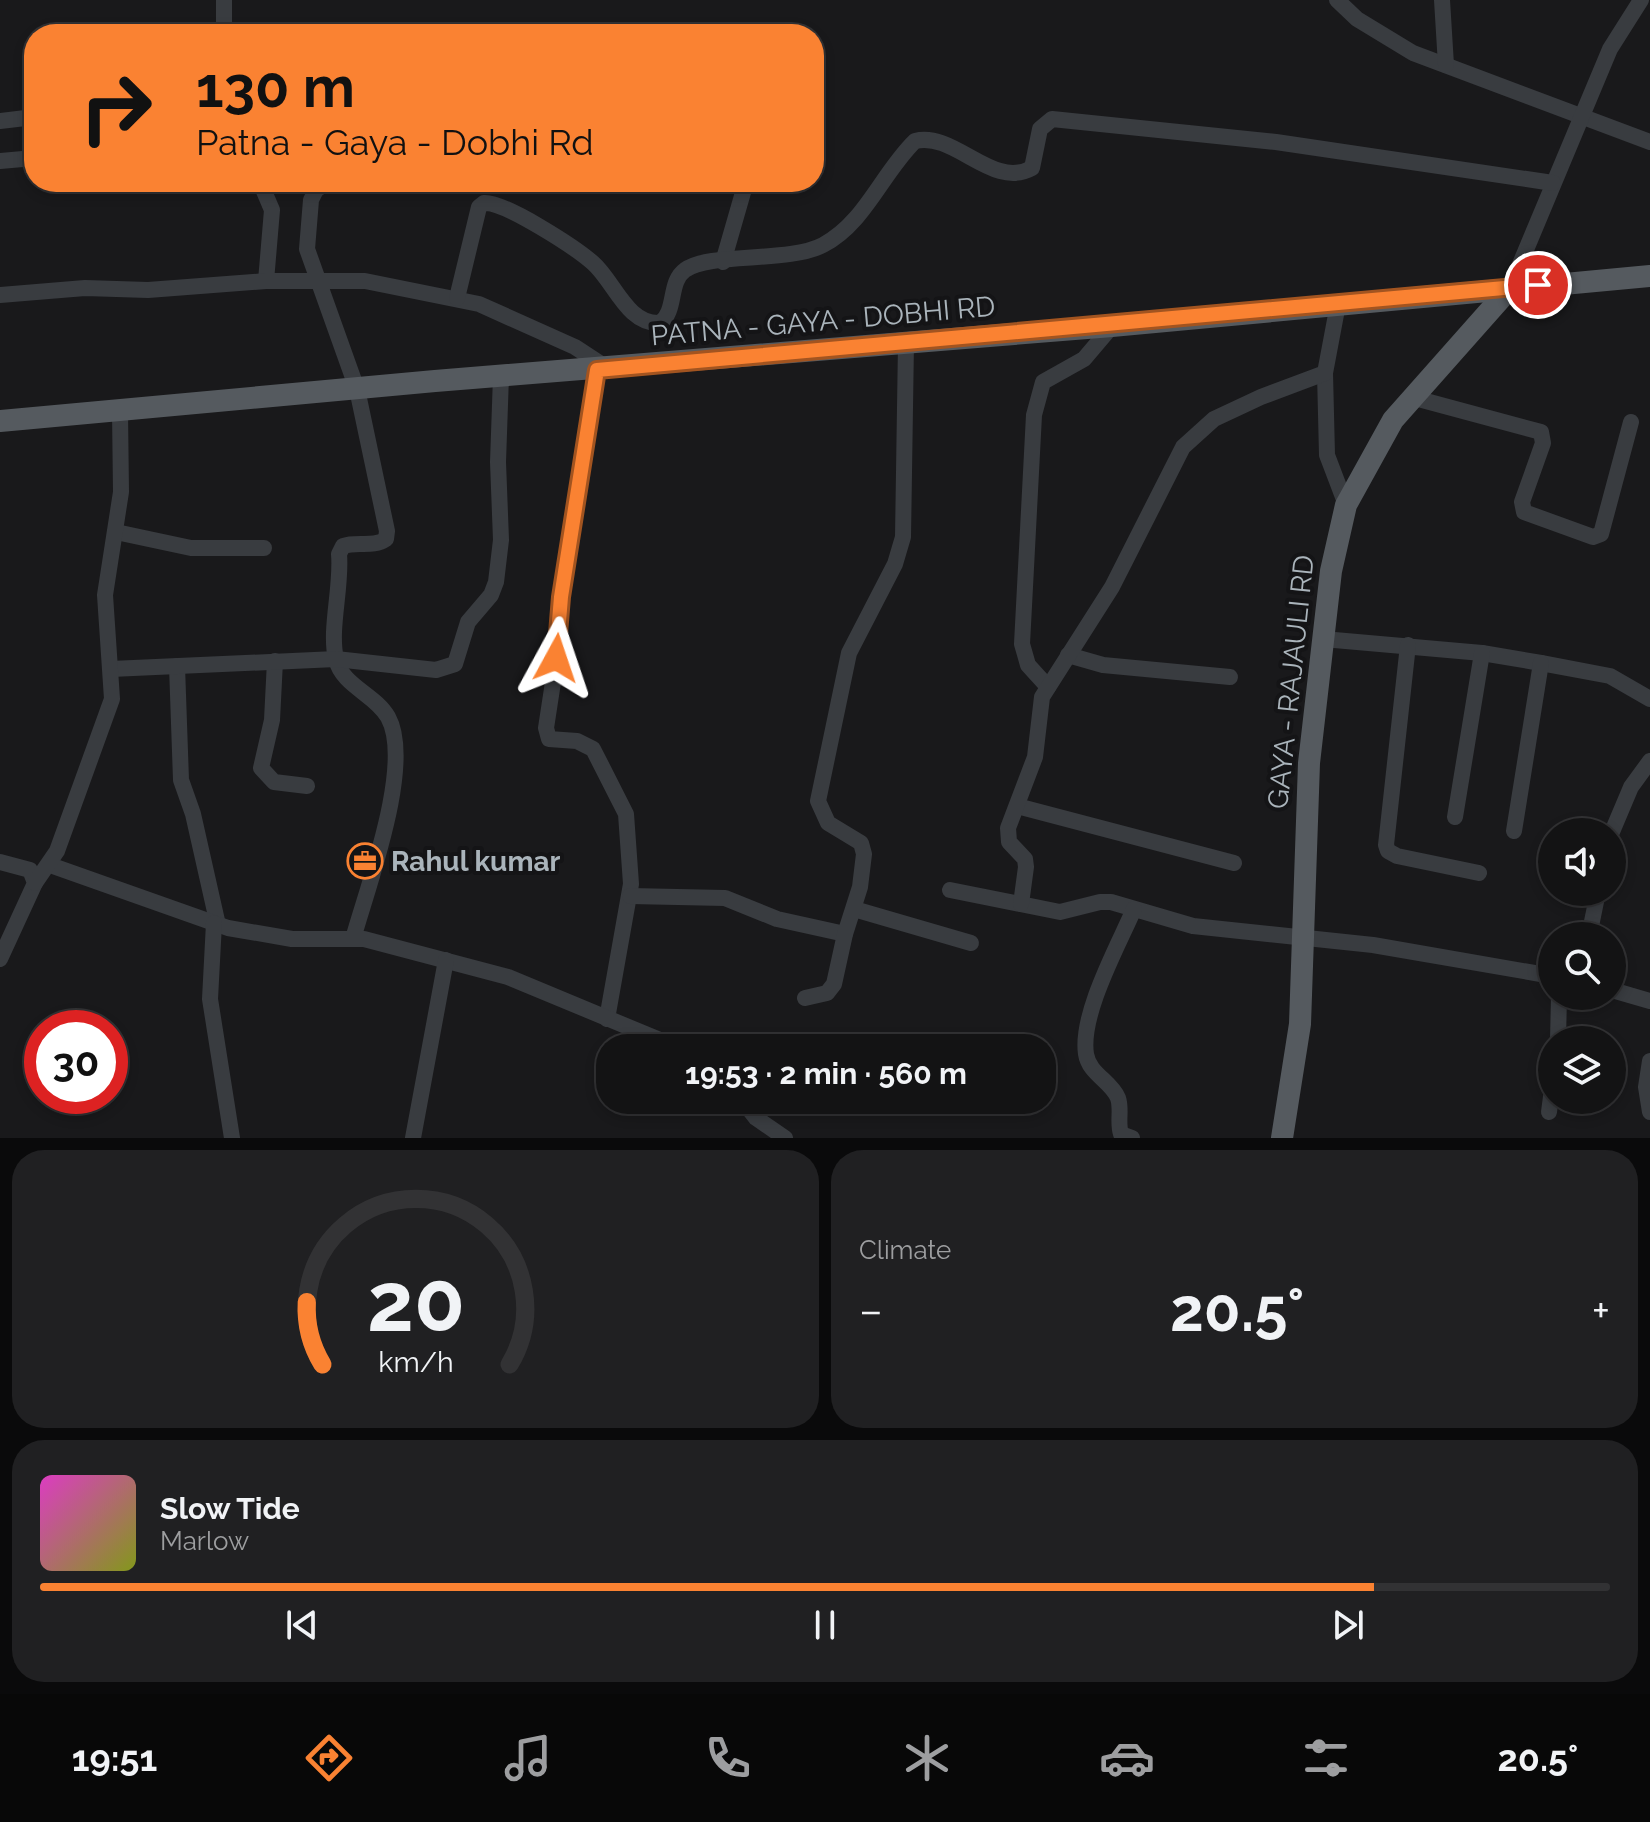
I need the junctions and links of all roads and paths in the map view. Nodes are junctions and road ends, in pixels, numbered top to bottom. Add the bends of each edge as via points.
1 (224, 0) edge
2 (1337, 0) edge
3 (1442, 0) edge
4 (1641, 0) edge
5 (224, 24) edge
6 (1446, 65) junction
7 (1582, 116) junction
8 (24, 118) edge
9 (0, 121) edge
10 (1650, 142) edge
11 (24, 159) edge
12 (0, 161) edge
13 (1553, 183) junction
14 (264, 192) edge
15 (315, 192) edge
16 (743, 192) edge
17 (723, 262) junction
18 (1650, 276) edge
19 (316, 280) junction
20 (266, 281) junction
21 (1510, 288) junction
22 (0, 295) edge
23 (457, 298) junction
24 (1338, 304) junction
25 (1112, 326) junction
26 (906, 343) junction
27 (603, 370) junction
28 (1325, 373) junction
29 (501, 376) junction
30 (357, 389) junction
31 (1411, 397) junction
32 (120, 412) junction
33 (0, 421) edge
34 (1631, 422) dead end
35 (1346, 505) junction
36 (116, 532) junction
37 (264, 548) dead end
38 (1323, 639) junction
39 (1408, 645) junction
40 (1482, 653) junction
41 (1068, 655) junction
42 (336, 659) junction
43 (275, 661) junction
44 (1541, 663) junction
45 (177, 666) junction
46 (111, 669) junction
47 (1230, 677) dead end
48 (1048, 687) junction
49 (1650, 699) edge
50 (1650, 761) edge
51 (307, 786) dead end
52 (1017, 806) junction
53 (1455, 817) dead end
54 (1618, 818) edge
55 (1514, 831) dead end
56 (0, 862) edge
57 (1234, 863) dead end
58 (50, 865) junction
59 (1479, 873) dead end
60 (35, 883) junction
61 (950, 890) dead end
62 (630, 896) junction
63 (1021, 904) junction
64 (854, 909) junction
65 (1134, 909) junction
66 (216, 924) junction
67 (845, 934) junction
68 (1304, 938) junction
69 (353, 939) junction
70 (971, 943) dead end
71 (0, 959) edge
72 (446, 960) junction
73 (1538, 974) edge
74 (1626, 994) edge
75 (805, 998) dead end
76 (1650, 1001) edge
77 (607, 1019) junction
78 (644, 1034) edge
79 (1650, 1061) edge
80 (1650, 1112) edge
81 (753, 1114) edge
82 (232, 1138) edge
83 (413, 1138) edge
84 (785, 1138) edge
85 (1132, 1138) edge
86 (1282, 1138) edge

1 - 5 street
2 - 6 street via 1381,35
3 - 6 street
4 - 7 street via 1610,49
6 - 7 street
7 - 10 street
7 - 13 street
8 - 9 street
11 - 12 street
13 - 17 street via 1276,142 1052,119 1040,129 1029,170 998,170 941,142 915,141 845,230 823,246
13 - 21 street
14 - 20 street via 272,210
15 - 19 street via 306,232
16 - 17 street
17 - 23 street via 686,269 677,281 667,318 654,324 630,310 580,253 501,206 484,203
18 - 21 main road, PATNA - GAYA - DOBHI RD
19 - 20 street
19 - 23 street via 365,281
19 - 30 street
20 - 22 street
21 - 24 main road, PATNA - GAYA - DOBHI RD
21 - 31 main road, GAYA - RAJAULI RD
23 - 27 street via 575,347
24 - 25 main road, PATNA - GAYA - DOBHI RD
24 - 28 street
25 - 26 main road, PATNA - GAYA - DOBHI RD
25 - 48 street via 1084,359 1043,382 1034,415 1022,644 1028,665
26 - 27 main road, PATNA - GAYA - DOBHI RD
26 - 64 street via 903,537 895,564 849,653 818,801 828,823 861,843 863,872
27 - 29 main road, PATNA - GAYA - DOBHI RD
27 - 62 street via 561,597 546,728 549,739 588,745 600,756 626,814
28 - 35 street via 1327,455
28 - 41 street via 1214,419 1183,447 1112,587
29 - 30 main road, PATNA - GAYA - DOBHI RD
29 - 42 street via 498,568 491,595 468,622 459,659 436,670
30 - 32 main road, PATNA - GAYA - DOBHI RD
30 - 42 street via 387,531 381,543 350,544 339,554
31 - 34 street via 1541,432 1543,443 1522,502 1524,512 1593,537 1601,534
31 - 35 main road, GAYA - RAJAULI RD via 1377,445
32 - 33 main road, PATNA - GAYA - DOBHI RD
32 - 36 street
35 - 38 main road, GAYA - RAJAULI RD
36 - 37 street via 191,548
36 - 46 street via 105,595
38 - 39 street
38 - 68 main road, GAYA - RAJAULI RD via 1305,816
39 - 40 street
39 - 59 street via 1386,845 1397,856
40 - 44 street
40 - 53 street
41 - 47 street via 1103,665
41 - 48 street
42 - 43 street
42 - 69 street via 347,679 388,717 395,745 391,806
43 - 45 street
43 - 51 street via 273,708 261,768 274,782
44 - 49 street via 1610,676
44 - 55 street
45 - 46 street
45 - 66 street via 181,780
46 - 58 street via 108,714
48 - 52 street via 1038,709 1035,757
50 - 54 street
52 - 57 street
52 - 63 street via 1008,835 1026,867
56 - 60 street via 30,870
58 - 60 street
58 - 66 street
60 - 71 street
61 - 63 street
62 - 67 street via 725,898 777,919
62 - 77 street
63 - 65 street via 1060,912 1100,902
64 - 67 street
64 - 70 street
65 - 68 street via 1193,926
65 - 85 street via 1092,1011 1086,1045 1096,1074 1118,1097 1121,1134
66 - 69 street via 274,938
66 - 82 street via 210,999
67 - 75 street via 834,984 827,993
68 - 73 street
68 - 86 main road, GAYA - RAJAULI RD via 1300,1024
69 - 72 street
72 - 77 street via 522,982
72 - 83 street
74 - 76 street
77 - 78 street
79 - 80 street
81 - 84 street

